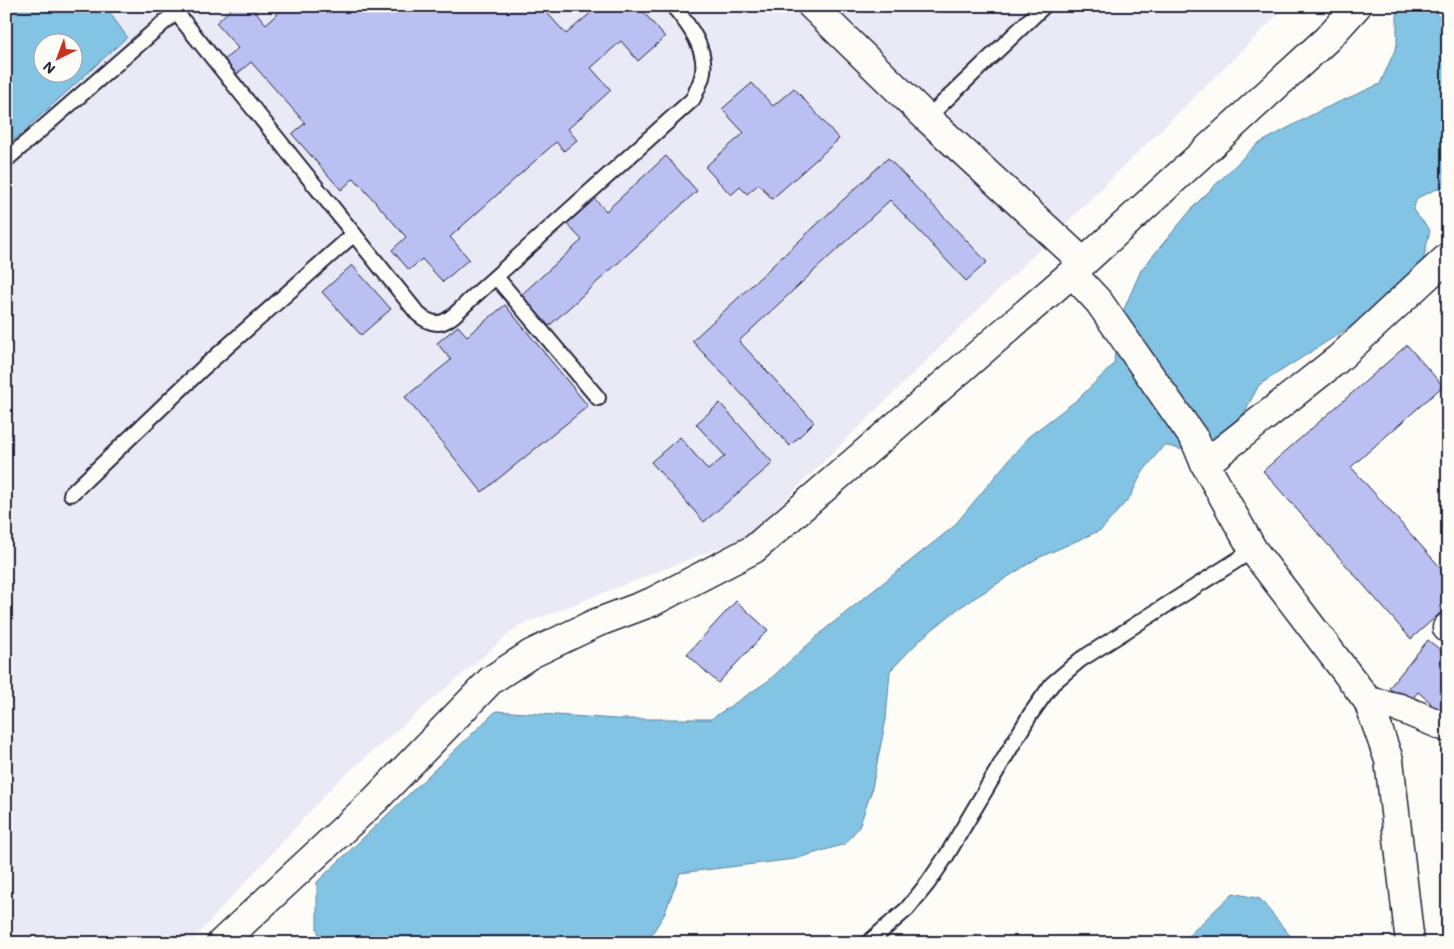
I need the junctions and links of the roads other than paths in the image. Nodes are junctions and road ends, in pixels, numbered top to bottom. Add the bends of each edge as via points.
1 (673, 6) edge
2 (812, 6) edge
3 (1044, 6) edge
4 (1358, 6) edge
5 (174, 9) edge
6 (927, 118) junction
7 (6, 160) edge
8 (354, 234) junction
9 (1448, 257) edge
10 (1078, 267) junction
11 (496, 277) junction
12 (598, 398) dead end
13 (1205, 464) junction
14 (72, 494) dead end
15 (1253, 550) junction
16 (1368, 701) junction
17 (1448, 728) edge
18 (221, 943) edge
19 (868, 943) edge
20 (1410, 943) edge

1 - 11 lane via 695,37 702,55 702,75 693,99
2 - 6 street
3 - 6 lane
4 - 10 street
5 - 7 lane
5 - 8 lane
6 - 10 street
8 - 11 lane via 418,314 435,324 444,322
8 - 14 lane via 202,368
9 - 13 street via 1338,359
10 - 13 street via 1098,302 1195,440
10 - 18 street via 754,549 652,602 596,623 531,654 491,680 375,800
11 - 12 lane
13 - 15 street
15 - 16 street
15 - 19 lane via 1080,660 1052,684 928,884 907,909
16 - 17 street via 1400,708
16 - 20 street via 1388,760

